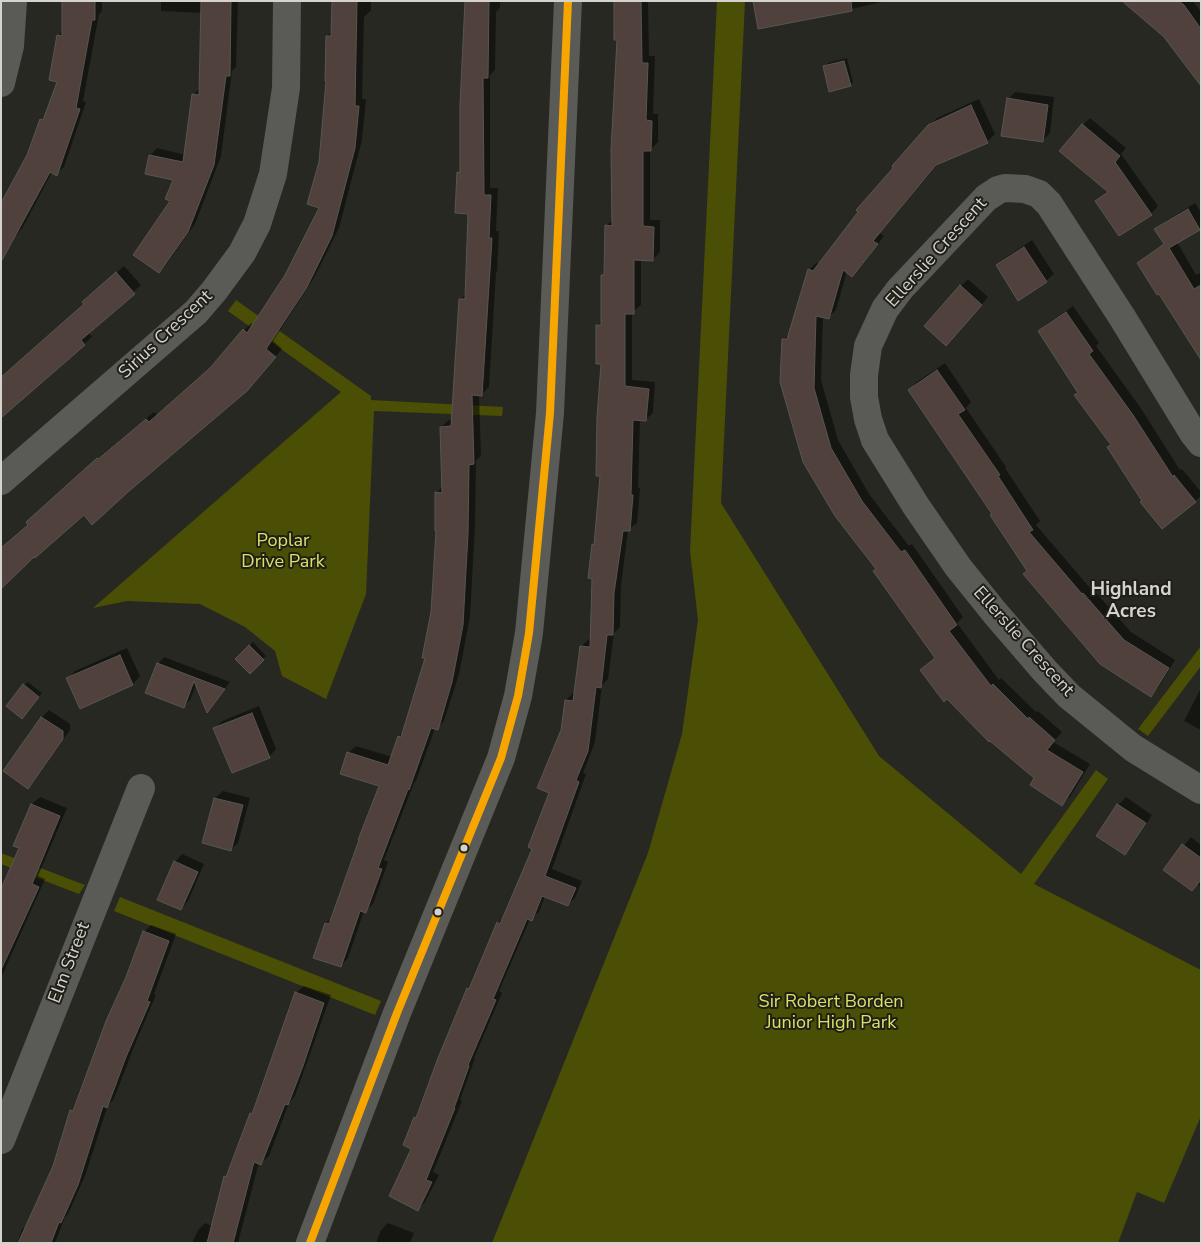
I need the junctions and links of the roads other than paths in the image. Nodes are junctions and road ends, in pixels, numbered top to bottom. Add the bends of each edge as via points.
1 (13, 1) edge
2 (287, 1) edge
3 (568, 1) edge
4 (1, 83) edge
5 (1201, 443) edge
6 (1, 481) edge
7 (141, 788) dead end
8 (1201, 790) edge
9 (1, 1140) edge
10 (310, 1243) edge

1 - 4 street via 10,46
2 - 6 street, Sirius Crescent via 286,88 273,174 257,224 242,253 196,312
3 - 10 street via 550,413 529,632 518,696 501,758 397,1013
5 - 8 street, Ellerslie Crescent via 1049,204 1039,194 1025,189 1005,188 986,198 900,289 881,316 868,346 864,392 875,440 958,567 1044,671 1069,696 1133,748
7 - 9 street, Elm Street

